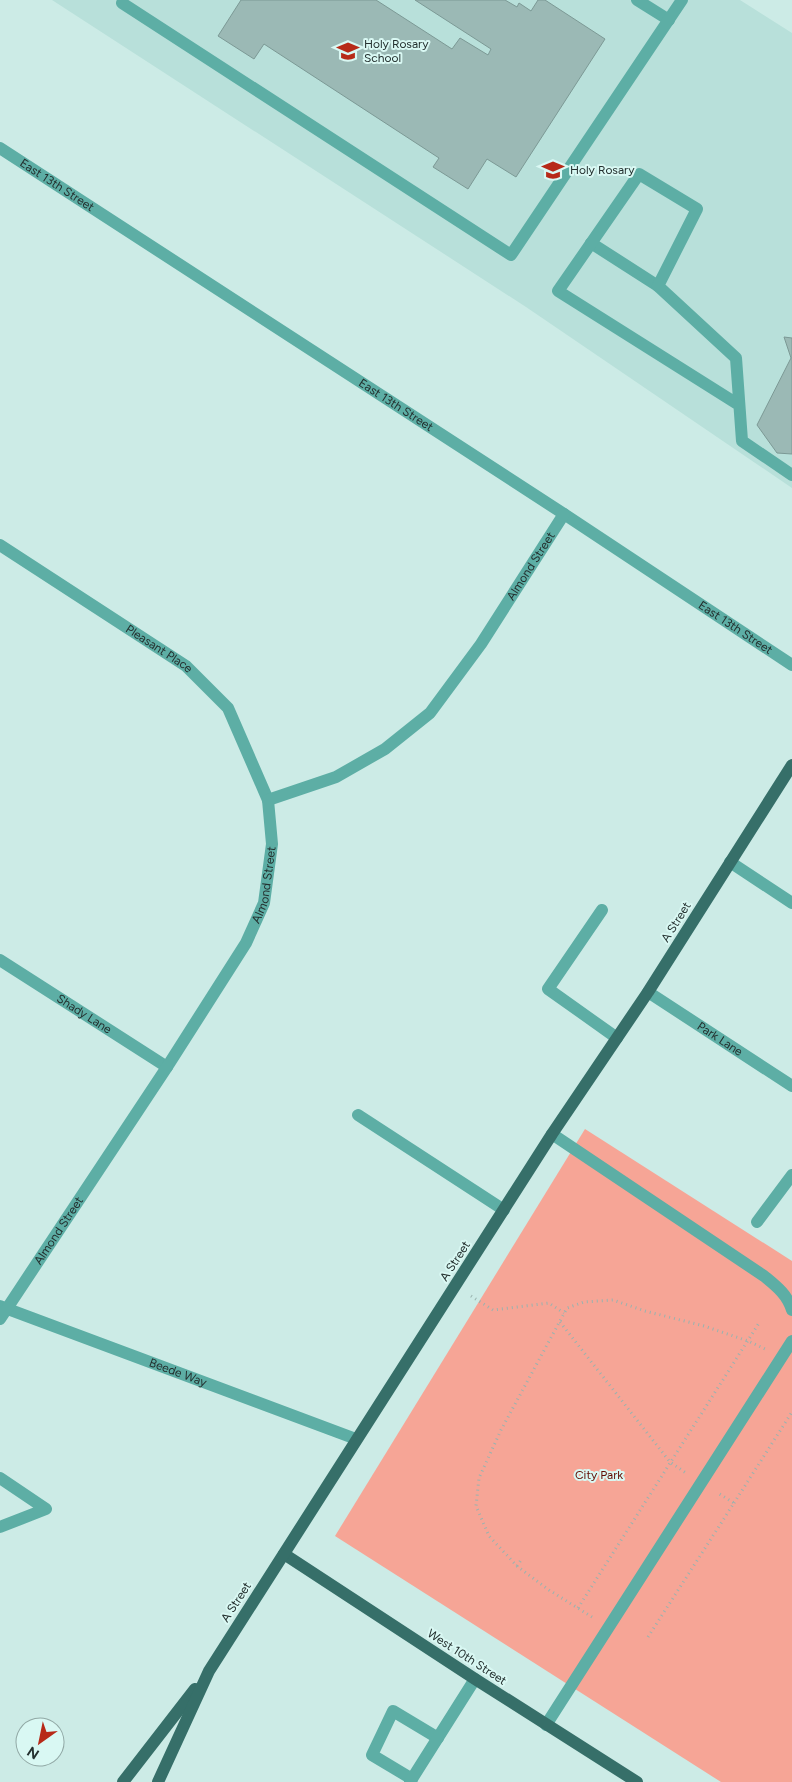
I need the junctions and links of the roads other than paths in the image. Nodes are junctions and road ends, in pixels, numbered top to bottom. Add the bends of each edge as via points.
1 (637, 0) edge
2 (682, 0) edge
3 (122, 3) dead end
4 (669, 20) junction
5 (0, 148) edge
6 (591, 243) junction
7 (658, 286) junction
8 (739, 405) junction
9 (792, 475) edge
10 (564, 514) junction
11 (0, 545) edge
12 (792, 665) edge
13 (792, 765) edge
14 (268, 800) junction
15 (730, 862) junction
16 (792, 903) edge
17 (602, 910) dead end
18 (0, 960) edge
19 (648, 992) junction
20 (617, 1038) junction
21 (167, 1067) junction
22 (792, 1086) edge
23 (358, 1115) dead end
24 (552, 1134) junction
25 (792, 1175) edge
26 (504, 1210) junction
27 (757, 1222) dead end
28 (792, 1310) edge
29 (2, 1311) edge
30 (792, 1342) edge
31 (356, 1439) junction
32 (0, 1478) edge
33 (0, 1527) edge
34 (284, 1554) junction
35 (209, 1671) junction
36 (475, 1679) junction
37 (546, 1725) junction
38 (438, 1738) junction
39 (411, 1780) edge
40 (629, 1780) edge
41 (123, 1782) edge
42 (158, 1782) edge

1 - 4 street
2 - 4 street
3 - 4 street via 511,255
5 - 10 street, East 13th Street
6 - 7 street
6 - 7 street via 639,174 697,209
6 - 8 street via 558,291
7 - 8 street via 736,358
8 - 9 street via 742,442
10 - 12 street, East 13th Street
10 - 14 street, Almond Street via 481,644 430,713 385,749 336,777
11 - 14 street, Pleasant Place via 186,666 228,708
13 - 15 main road, A Street
14 - 21 street, Almond Street via 272,844 264,903 246,943
15 - 16 street
15 - 19 main road, A Street
17 - 20 street via 548,989
18 - 21 street, Shady Lane
19 - 20 main road, A Street
19 - 22 street, Park Lane
20 - 24 main road, A Street
21 - 29 street, Almond Street
23 - 26 street
24 - 26 main road, A Street
24 - 28 street via 764,1276 781,1290
25 - 27 street
26 - 31 main road, A Street
29 - 31 street, Beede Way
30 - 37 street
31 - 34 main road, A Street
32 - 33 street via 46,1509
34 - 35 main road, A Street
34 - 36 main road, West 10th Street
35 - 41 main road
35 - 42 main road, A Street
36 - 37 main road, West 10th Street
36 - 38 street
37 - 40 main road, West 10th Street
38 - 39 street
38 - 39 street via 393,1711 372,1755

